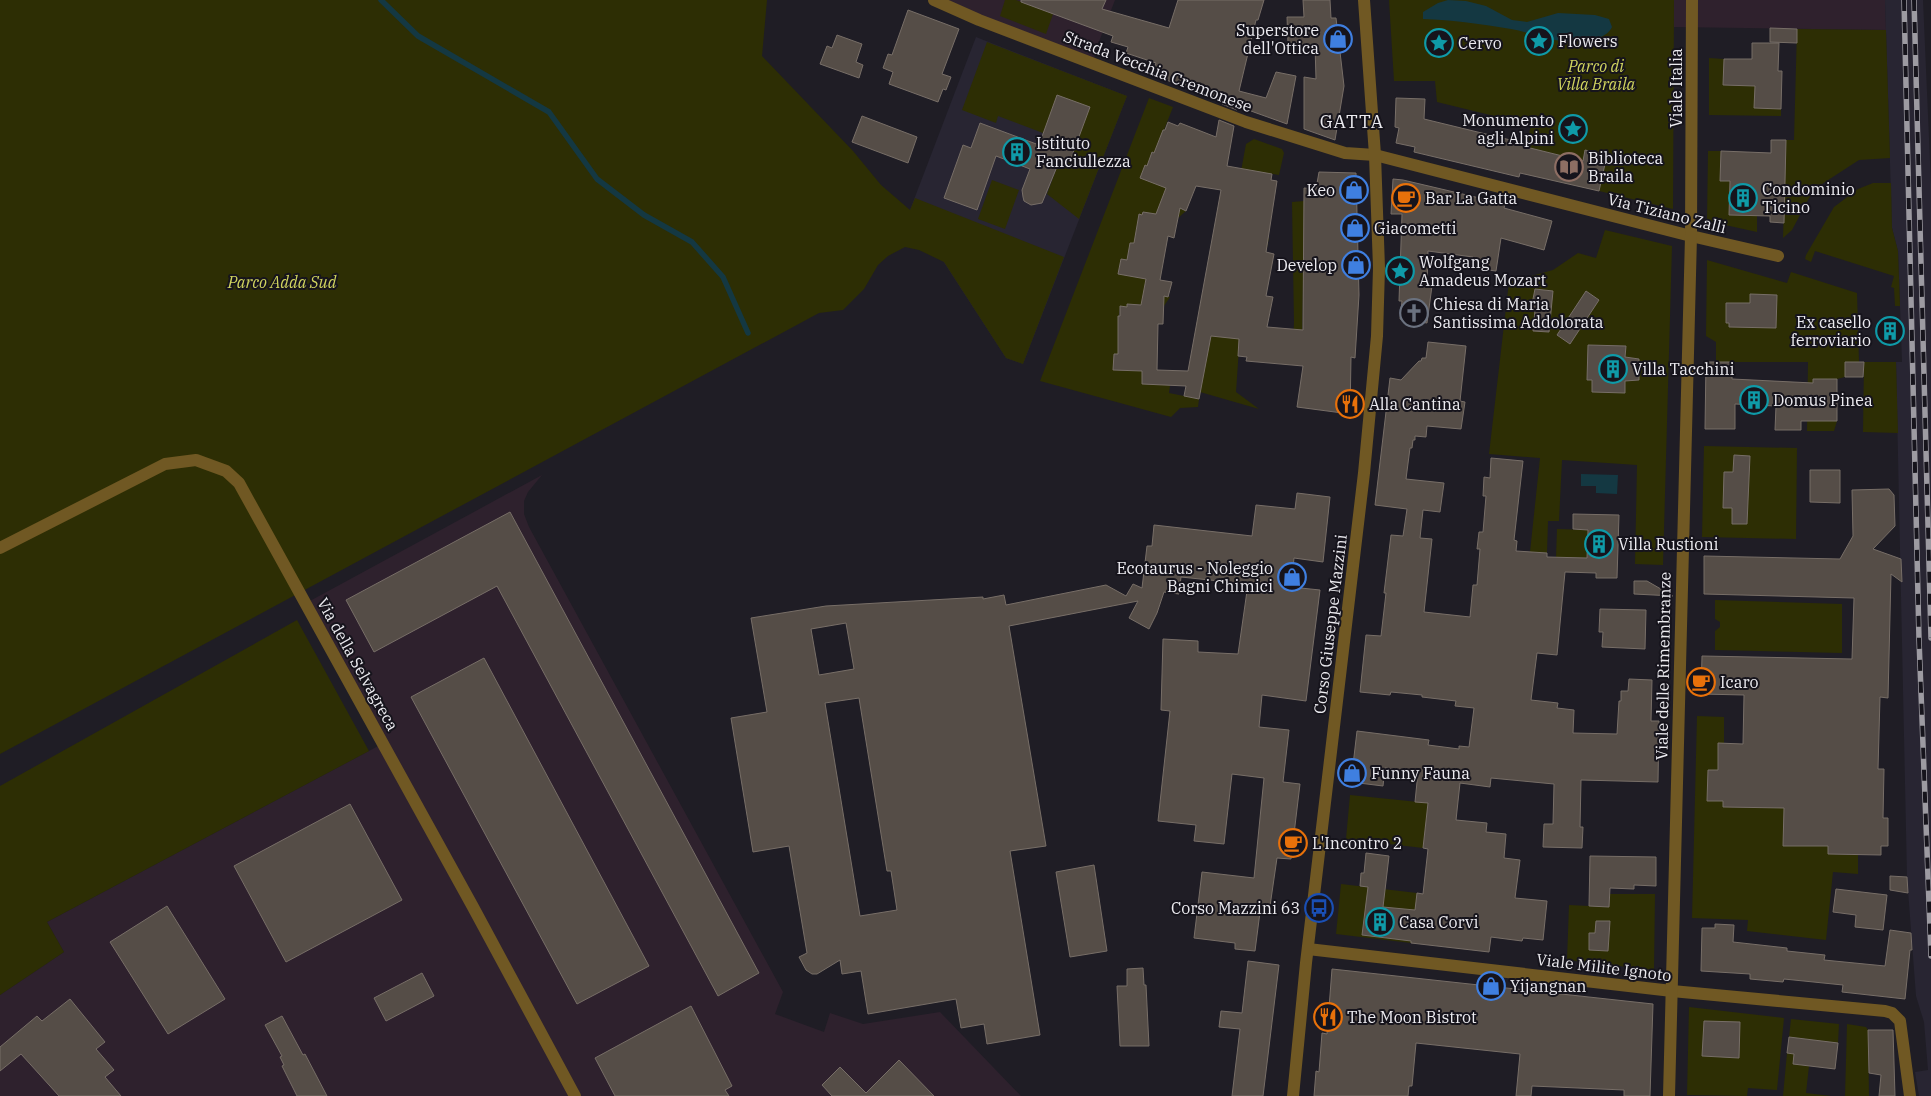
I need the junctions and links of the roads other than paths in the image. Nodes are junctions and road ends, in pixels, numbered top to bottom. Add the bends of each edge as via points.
1 (934, 0) edge
2 (1364, 0) edge
3 (1692, 0) edge
4 (1375, 155) junction
5 (1690, 236) junction
6 (1778, 256) dead end
7 (0, 548) edge
8 (1308, 949) junction
9 (1672, 991) junction
10 (575, 1096) edge
11 (1293, 1096) edge
12 (1669, 1096) edge
13 (1910, 1096) edge

1 - 4 street, Strada Vecchia Cremonese via 1246,122 1345,153
2 - 4 street, Corso Giuseppe Mazzini
3 - 5 street, Viale Italia
4 - 5 street, Via Tiziano Zalli
4 - 8 street, Corso Giuseppe Mazzini via 1379,268 1376,344
5 - 6 street, Via Tiziano Zalli
5 - 9 street, Viale delle Rimembranze
7 - 10 street, Via della Selvagreca via 164,464 196,460 226,471 239,483
8 - 9 street, Viale Milite Ignoto
8 - 11 street, Corso Giuseppe Mazzini
9 - 12 street, Viale delle Rimembranze
9 - 13 street, Viale Milite Ignoto via 1885,1011 1896,1016 1901,1027

